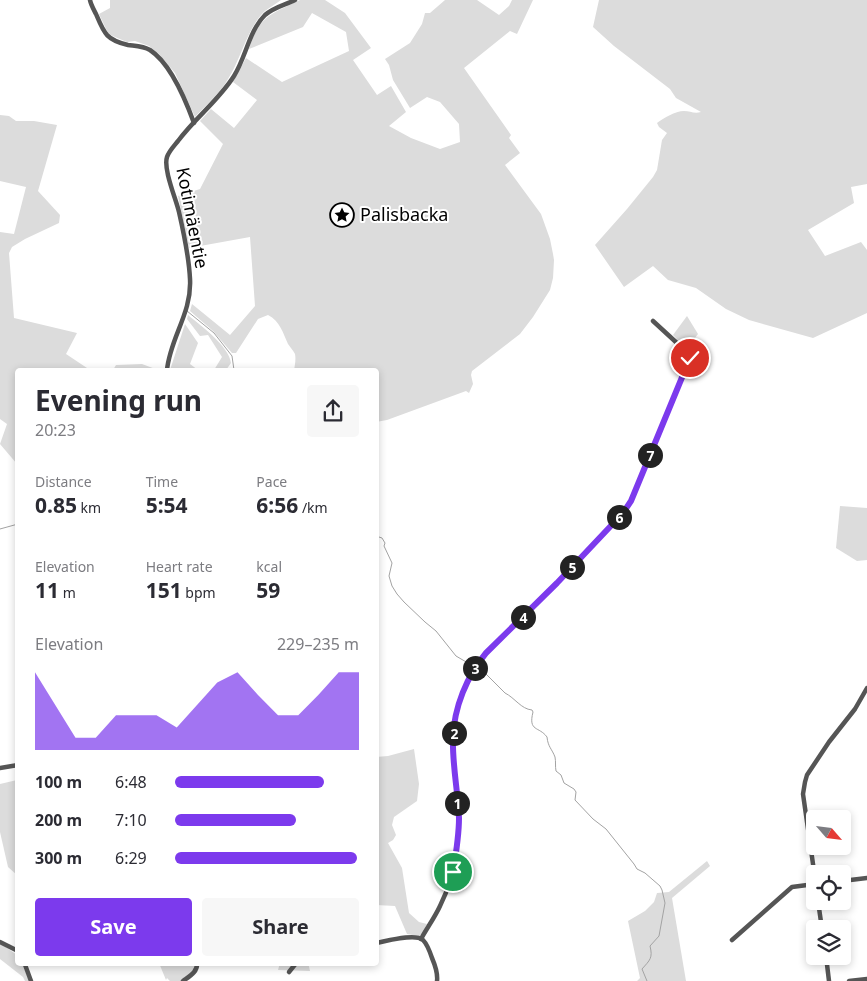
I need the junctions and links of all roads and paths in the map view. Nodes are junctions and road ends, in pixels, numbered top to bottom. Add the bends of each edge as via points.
1 (90, 0) edge
2 (295, 0) edge
3 (194, 123) junction
4 (653, 321) dead end
5 (167, 368) edge
6 (867, 688) edge
7 (15, 766) edge
8 (0, 768) edge
9 (813, 865) edge
10 (867, 878) edge
11 (851, 880) edge
12 (806, 885) edge
13 (421, 939) junction
14 (732, 940) dead end
15 (0, 942) edge
16 (379, 942) edge
17 (15, 950) edge
18 (827, 965) edge
19 (25, 966) edge
20 (197, 966) edge
21 (294, 966) edge
22 (289, 972) dead end
23 (867, 979) edge
24 (31, 981) edge
25 (183, 981) edge
26 (437, 981) edge
27 (829, 981) edge
28 (849, 981) edge

1 - 3 street via 107,36 144,47 163,62 172,74
2 - 3 street, Kotimäentie via 274,8 261,20 235,75
3 - 5 street, Kotimäentie via 166,159 190,280 189,300
4 - 13 street via 690,358 631,501 623,513 486,653 468,680 453,737 459,819 453,872 440,908
6 - 9 street via 807,775 803,794
7 - 8 street
10 - 11 street
12 - 14 street via 792,887
13 - 16 street via 412,937
13 - 26 street via 435,965
15 - 17 street
18 - 27 street
19 - 24 street
20 - 25 street via 196,972
21 - 22 street
23 - 28 street

